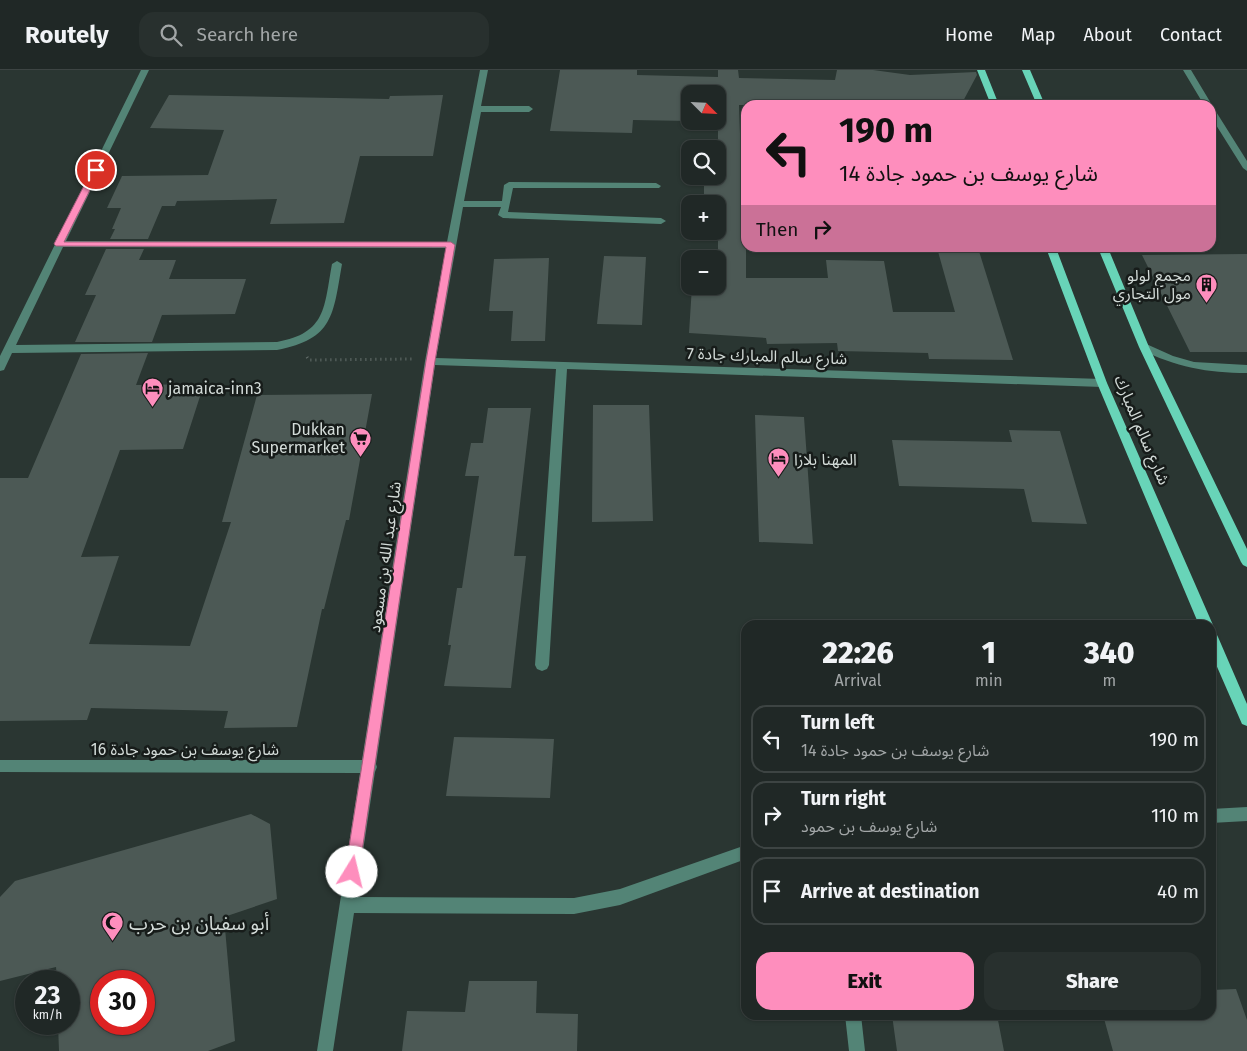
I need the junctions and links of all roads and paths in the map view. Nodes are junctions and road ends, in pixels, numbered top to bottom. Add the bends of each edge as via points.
1 (145, 70) edge
2 (484, 70) edge
3 (981, 70) edge
4 (1026, 70) edge
5 (1187, 70) edge
6 (993, 100) edge
7 (1039, 100) edge
8 (1205, 100) edge
9 (477, 109) junction
10 (529, 109) dead end
11 (1216, 118) edge
12 (1247, 168) edge
13 (656, 186) dead end
14 (458, 204) junction
15 (506, 204) junction
16 (661, 221) dead end
17 (59, 244) junction
18 (451, 245) junction
19 (1053, 252) edge
20 (1105, 252) edge
21 (337, 264) dead end
22 (296, 342) junction
23 (1144, 347) junction
24 (9, 350) junction
25 (431, 360) junction
26 (562, 366) junction
27 (0, 367) edge
28 (1247, 369) edge
29 (1102, 383) junction
30 (1247, 562) edge
31 (1204, 620) edge
32 (1216, 649) edge
33 (542, 665) dead end
34 (1247, 720) edge
35 (0, 766) edge
36 (370, 767) junction
37 (1247, 814) edge
38 (1216, 816) edge
39 (741, 854) edge
40 (347, 905) junction
41 (854, 1020) edge
42 (326, 1051) edge
43 (857, 1051) edge

1 - 17 street
2 - 9 street, شارع عبد الله بن مسعود
3 - 6 main road
4 - 7 main road
5 - 8 street
9 - 10 street
9 - 14 street, شارع عبد الله بن مسعود
11 - 12 street
13 - 15 street via 510,185
14 - 15 street
14 - 18 street, شارع عبد الله بن مسعود
15 - 16 street via 503,216
17 - 18 street
17 - 24 street
18 - 25 street, شارع عبد الله بن مسعود
19 - 29 main road, شارع سالم المبارك
20 - 23 main road
21 - 22 street via 324,324
22 - 24 street via 277,346
22 - 25 path via 309,360
23 - 28 street via 1195,367
23 - 30 main road
24 - 27 street
25 - 26 street, شارع سالم المبارك جادة 7
25 - 36 street, شارع عبد الله بن مسعود
26 - 29 street, شارع سالم المبارك جادة 7
26 - 33 street
29 - 31 main road, شارع سالم المبارك
32 - 34 main road
35 - 36 street, شارع يوسف بن حمود جادة 16
36 - 40 street, شارع عبد الله بن مسعود
37 - 38 street
39 - 40 street via 620,897 574,906
40 - 42 street, شارع عبد الله بن مسعود
41 - 43 street

